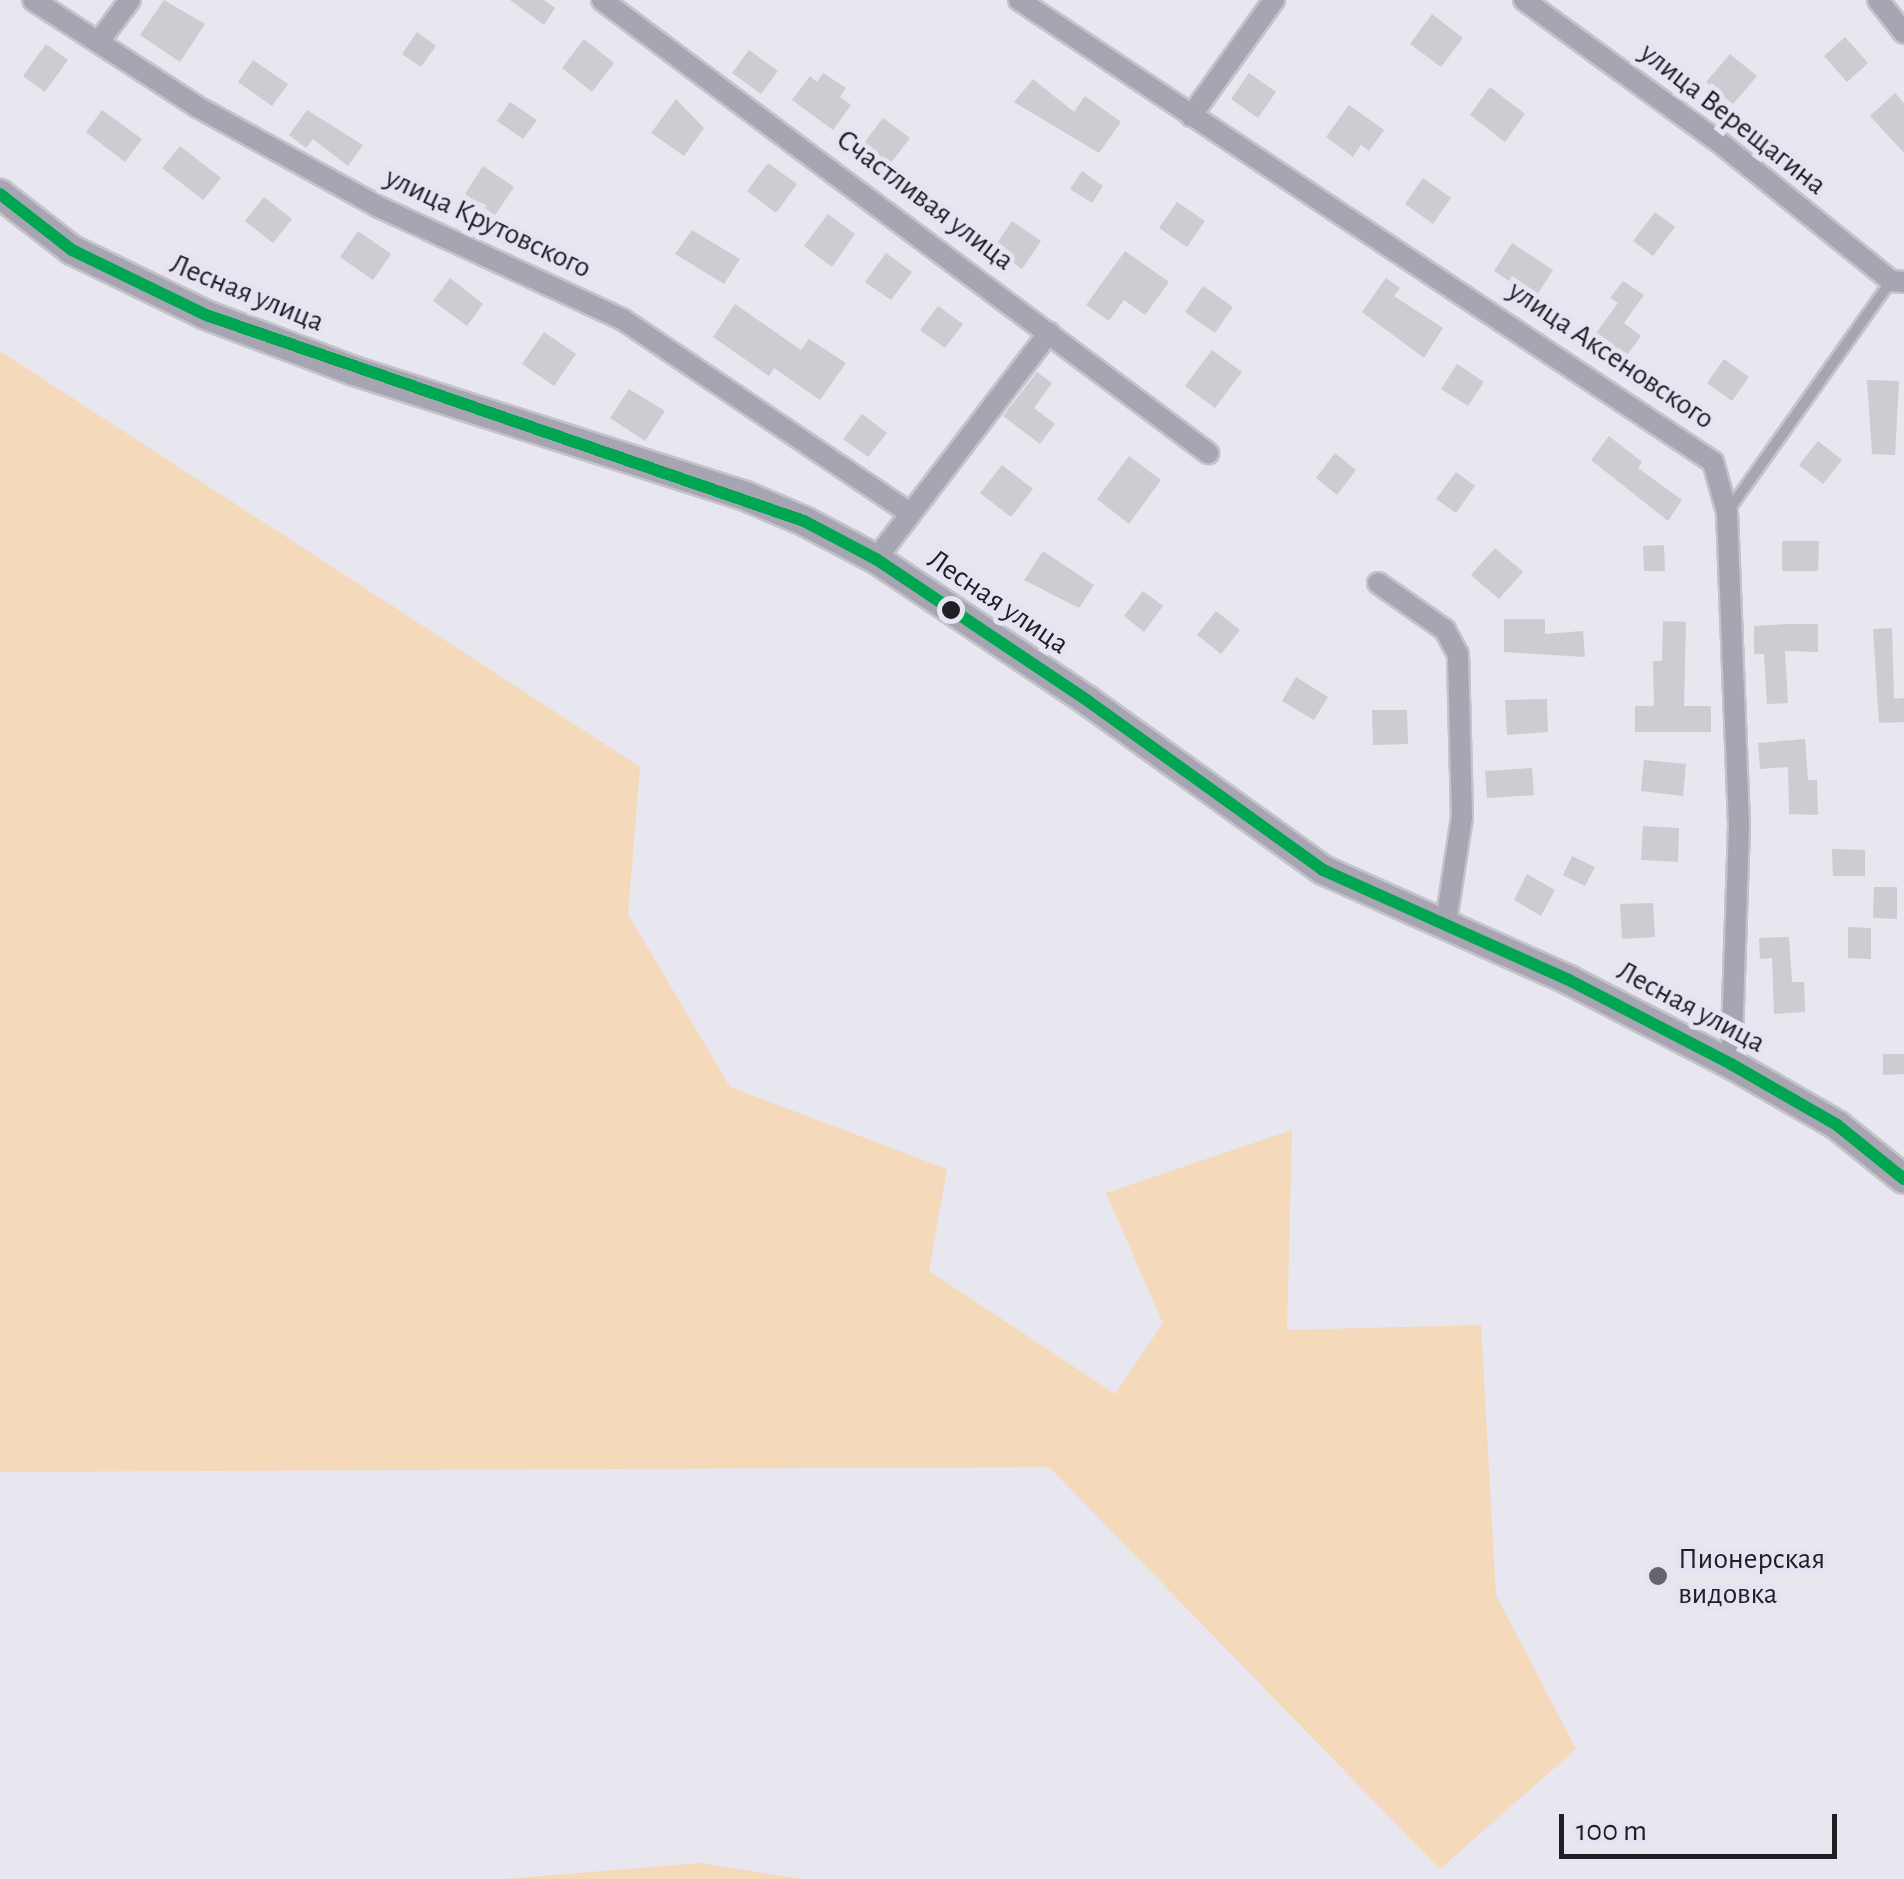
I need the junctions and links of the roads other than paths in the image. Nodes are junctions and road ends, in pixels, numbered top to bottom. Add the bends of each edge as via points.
1 (33, 0) edge
2 (130, 0) edge
3 (602, 0) edge
4 (1020, 0) edge
5 (1274, 0) edge
6 (1524, 0) edge
7 (1878, 0) edge
8 (1904, 33) edge
9 (100, 40) junction
10 (1191, 116) junction
11 (1, 197) edge
12 (1898, 282) edge
13 (1050, 333) junction
14 (1208, 453) dead end
15 (1727, 512) junction
16 (910, 513) junction
17 (876, 559) junction
18 (1378, 584) dead end
19 (1446, 922) junction
20 (1731, 1064) junction
21 (1904, 1179) edge

1 - 9 street, улица Крутовского
2 - 9 street
3 - 13 street, Счастливая улица
4 - 10 street, улица Аксеновского
5 - 10 street
6 - 12 street, улица Верещагина
7 - 8 street
9 - 16 street, улица Крутовского via 196,106 378,206 622,319
10 - 15 street, улица Аксеновского via 1702,449 1721,477
11 - 17 main road, Лесная улица via 72,250 206,314 354,371 743,495
12 - 15 lane
13 - 14 street, Счастливая улица
13 - 16 street
15 - 20 street, улица Аксеновского via 1740,826
16 - 17 street
17 - 19 main road, Лесная улица via 1323,870
18 - 19 street via 1445,630 1458,654 1462,817
19 - 20 main road, Лесная улица
20 - 21 main road, Лесная улица via 1837,1125

